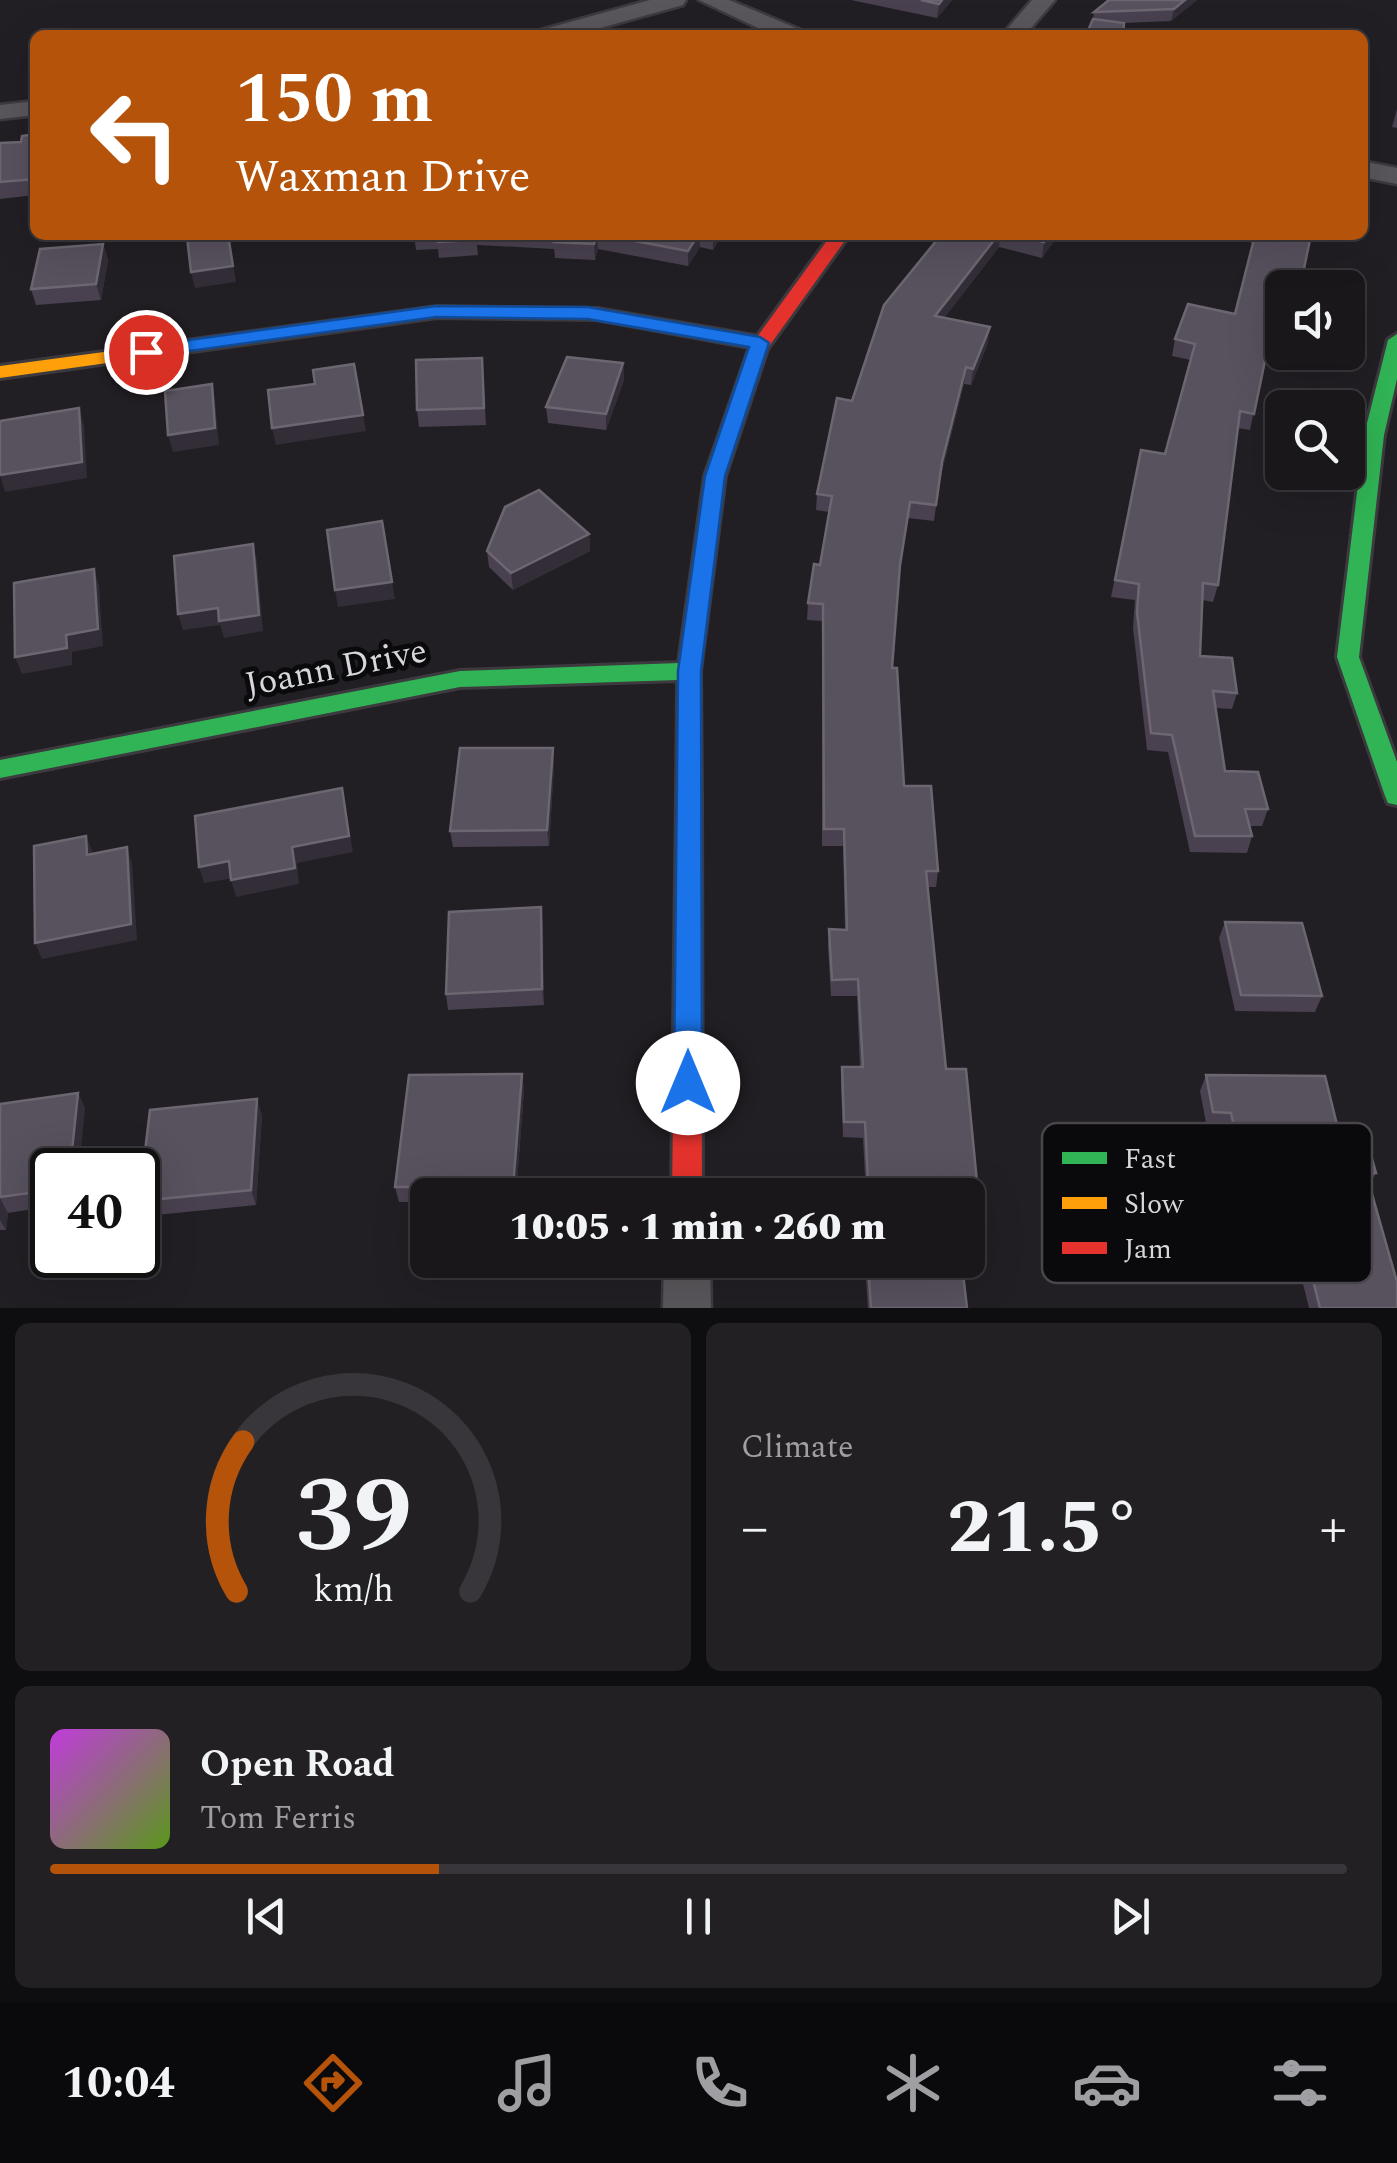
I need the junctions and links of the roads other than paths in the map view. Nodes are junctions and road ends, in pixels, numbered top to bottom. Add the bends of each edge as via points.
1 (675, 0) edge
2 (710, 0) edge
3 (1044, 0) edge
4 (566, 30) edge
5 (781, 30) edge
6 (1017, 30) edge
7 (30, 109) edge
8 (0, 112) edge
9 (1368, 170) edge
10 (1397, 176) edge
11 (836, 240) edge
12 (1397, 340) edge
13 (760, 343) junction
14 (0, 372) edge
15 (1386, 438) edge
16 (690, 671) junction
17 (0, 768) edge
18 (1397, 796) edge
19 (687, 1178) edge
20 (687, 1278) edge
21 (687, 1308) edge

1 - 4 street
2 - 5 street
3 - 6 street
7 - 8 street
9 - 10 street
11 - 13 street
12 - 15 street
13 - 14 street via 588,313 436,312
13 - 16 street via 715,476
15 - 18 street via 1348,657
16 - 17 street, Joann Drive via 460,679
16 - 19 street
20 - 21 street

